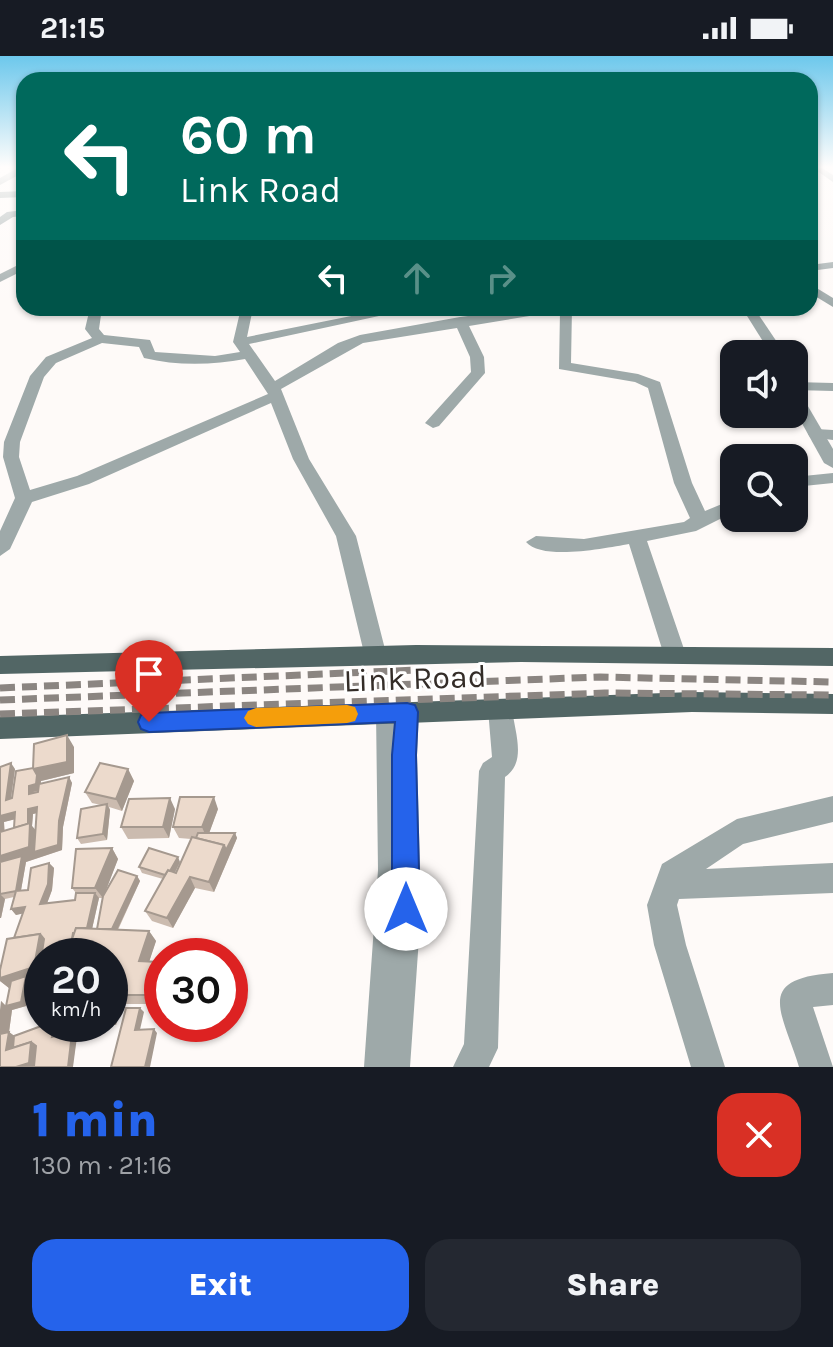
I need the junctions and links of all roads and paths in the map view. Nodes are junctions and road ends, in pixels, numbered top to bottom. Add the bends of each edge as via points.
1 (10, 214) joint
2 (16, 214) edge
3 (0, 222) edge
4 (94, 316) edge
5 (245, 316) edge
6 (345, 316) edge
7 (497, 316) edge
8 (566, 316) edge
9 (751, 317) edge
10 (460, 321) junction
11 (100, 339) junction
12 (764, 340) edge
13 (243, 348) junction
14 (808, 386) edge
15 (833, 387) edge
16 (274, 392) junction
17 (808, 406) edge
18 (433, 423) dead end
19 (828, 436) edge
20 (833, 463) edge
21 (833, 478) edge
22 (808, 481) edge
23 (24, 498) junction
24 (720, 511) edge
25 (700, 520) junction
26 (636, 537) junction
27 (536, 542) dead end
28 (0, 549) edge
29 (674, 652) junction
30 (375, 653) junction
31 (833, 657) edge
32 (0, 665) edge
33 (833, 704) edge
34 (500, 709) junction
35 (397, 712) junction
36 (0, 728) edge
37 (833, 809) edge
38 (833, 878) edge
39 (668, 885) junction
40 (833, 989) edge
41 (381, 1067) edge
42 (393, 1067) edge
43 (470, 1067) edge
44 (708, 1067) edge
45 (816, 1067) edge

1 - 2 street
1 - 3 street
4 - 11 street via 92,329
5 - 13 street
6 - 13 street
7 - 10 street
8 - 25 street via 564,366 655,385 683,483
9 - 12 street
10 - 16 street via 360,339
10 - 18 street via 477,357 478,373
11 - 13 street via 145,343 149,355 215,360
11 - 23 street via 51,360 28,394 11,457
13 - 16 street
14 - 15 street
16 - 23 street via 83,480
16 - 30 street via 301,459 346,536
17 - 19 street
19 - 20 street
21 - 22 street
23 - 28 street
24 - 25 street
25 - 26 street
26 - 27 street via 584,546
26 - 29 street
29 - 30 main road, Link Road
29 - 31 main road, Link Road
30 - 32 main road, Link Road
33 - 34 main road, Link Road via 692,702
34 - 35 main road, Link Road
34 - 43 street via 506,762 492,771 481,1048
35 - 36 main road, Link Road
35 - 41 street
35 - 42 street via 404,755 406,909
37 - 39 street via 737,832 672,874
38 - 39 street
39 - 44 street via 662,905 670,945
40 - 45 street via 794,998

